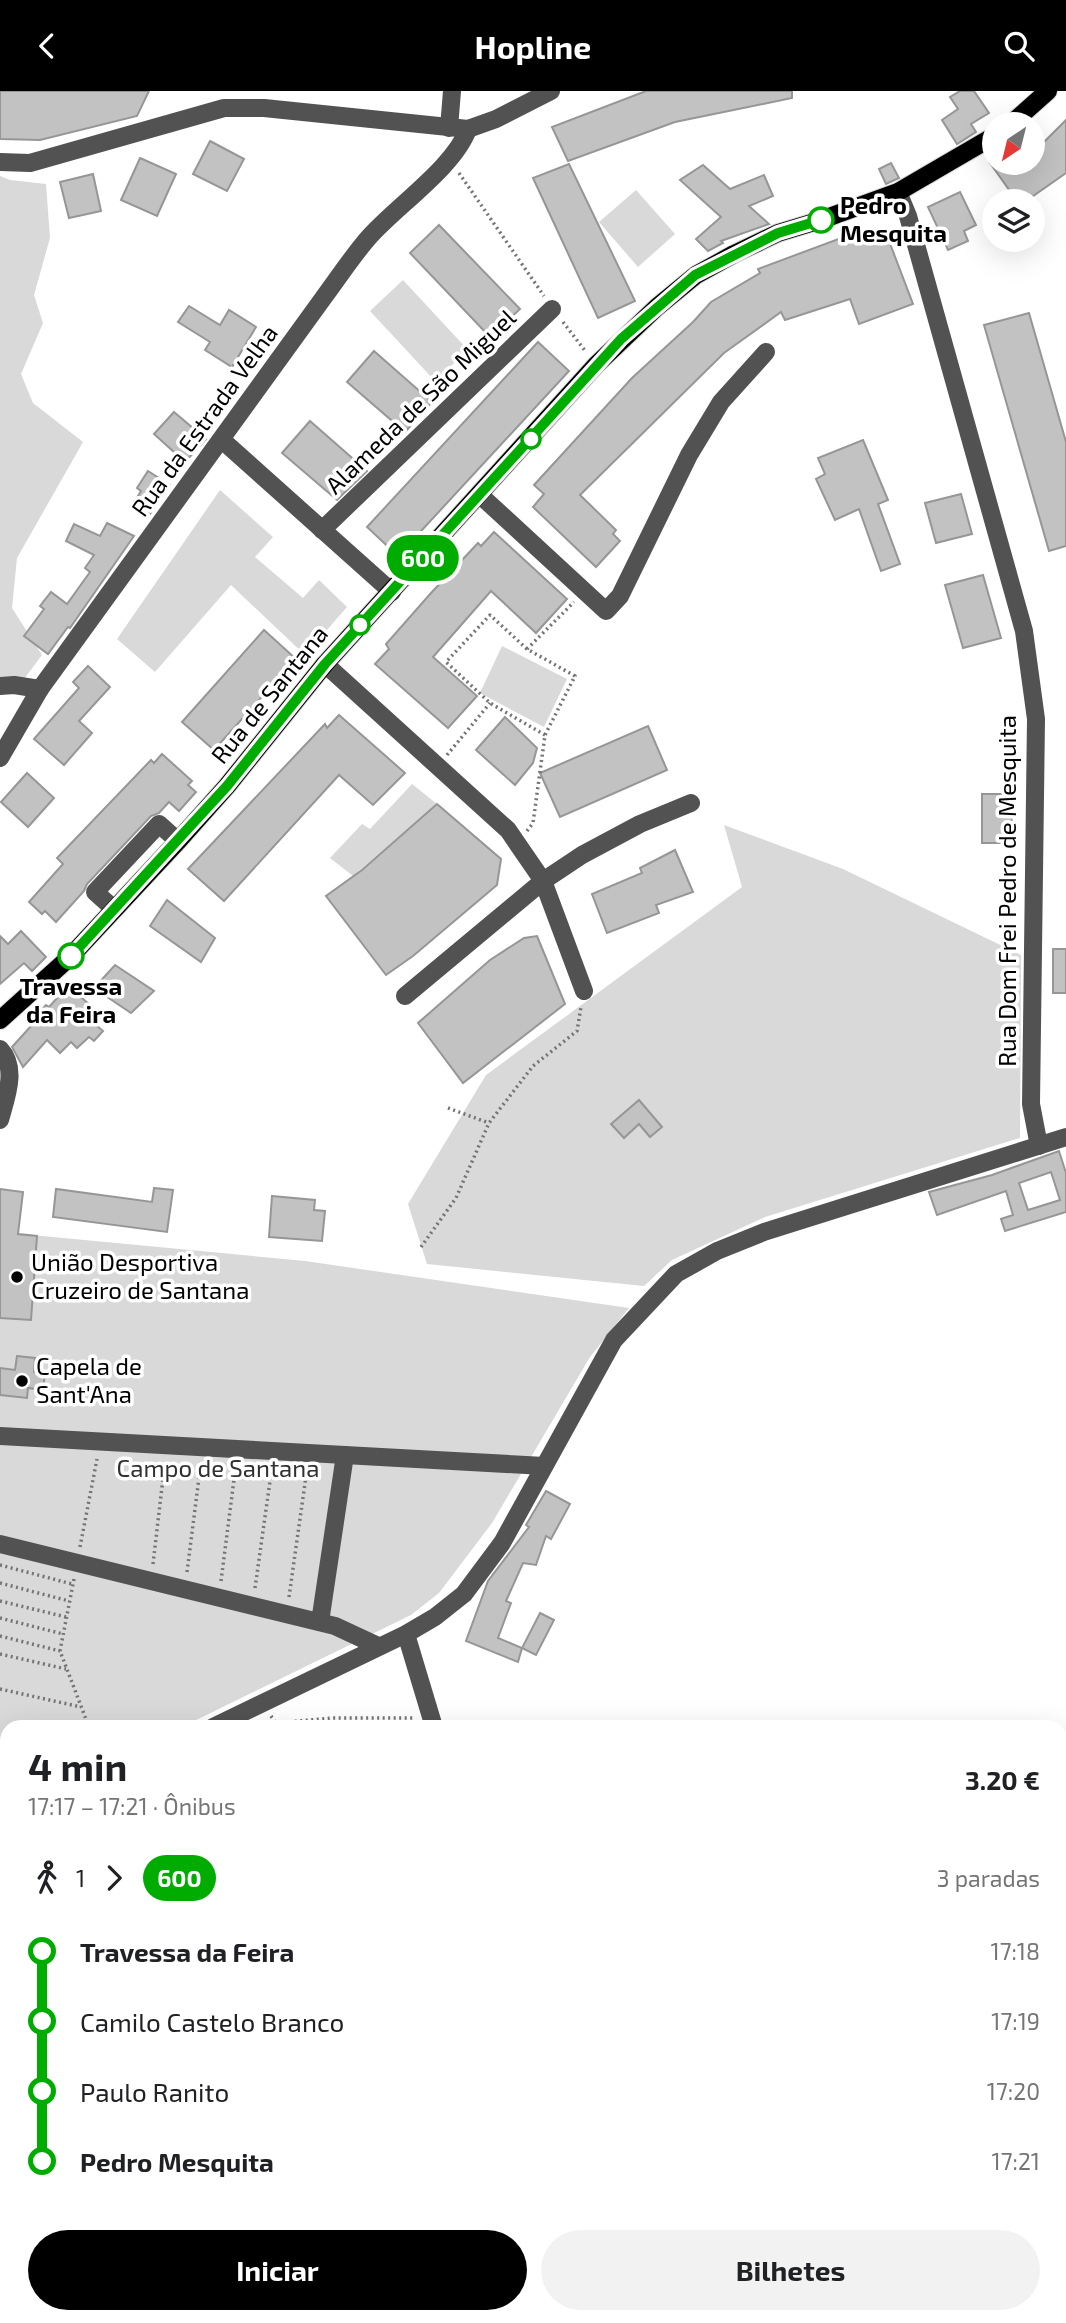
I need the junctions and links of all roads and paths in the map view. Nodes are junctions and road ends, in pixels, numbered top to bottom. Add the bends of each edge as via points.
1 (452, 91) edge
2 (551, 91) edge
3 (1048, 91) edge
4 (1024, 112) edge
5 (449, 128) junction
6 (468, 129) junction
7 (982, 143) edge
8 (449, 160) junction
9 (0, 162) edge
10 (898, 192) junction
11 (552, 309) junction
12 (766, 352) dead end
13 (596, 365) junction
14 (222, 439) junction
15 (480, 495) junction
16 (322, 530) junction
17 (585, 591) junction
18 (392, 592) junction
19 (527, 649) junction
20 (325, 664) junction
21 (0, 686) edge
22 (40, 689) junction
23 (490, 703) junction
24 (545, 736) junction
25 (0, 758) edge
26 (436, 767) junction
27 (691, 803) dead end
28 (178, 841) junction
29 (517, 843) junction
30 (543, 881) junction
31 (114, 909) junction
32 (584, 991) joint
33 (405, 996) dead end
34 (0, 1020) edge
35 (0, 1049) edge
36 (448, 1108) dead end
37 (0, 1120) edge
38 (489, 1123) junction
39 (1066, 1137) edge
40 (1039, 1146) junction
41 (421, 1247) dead end
42 (0, 1436) edge
43 (100, 1441) junction
44 (166, 1446) junction
45 (202, 1448) junction
46 (238, 1450) junction
47 (274, 1451) junction
48 (310, 1453) junction
49 (345, 1455) junction
50 (544, 1466) junction
51 (0, 1544) edge
52 (77, 1562) junction
53 (0, 1565) edge
54 (151, 1580) junction
55 (0, 1583) edge
56 (72, 1585) junction
57 (185, 1588) junction
58 (219, 1597) junction
59 (0, 1601) edge
60 (69, 1601) junction
61 (253, 1605) junction
62 (286, 1613) junction
63 (66, 1617) junction
64 (0, 1619) edge
65 (320, 1622) junction
66 (63, 1634) junction
67 (406, 1634) junction
68 (0, 1636) edge
69 (378, 1646) junction
70 (60, 1651) junction
71 (0, 1654) edge
72 (66, 1669) junction
73 (0, 1689) edge
74 (262, 1703) junction
75 (81, 1707) junction
76 (86, 1720) edge
77 (227, 1720) edge
78 (274, 1720) edge
79 (310, 1720) edge
80 (428, 1720) edge
81 (433, 1720) edge

1 - 5 street
2 - 6 street
3 - 4 main road
5 - 6 street
5 - 9 street via 264,108 224,108 30,163
6 - 8 street, Rua da Estrada Velha
7 - 10 main road, Rua de Santana
8 - 11 path
8 - 14 street, Rua da Estrada Velha via 370,236
10 - 13 main road, Rua de Santana via 778,233 695,275
10 - 40 street, Rua Dom Frei Pedro de Mesquita via 1024,631 1036,719 1031,1104
11 - 13 path
11 - 16 street, Alameda de São Miguel
12 - 17 street via 721,403 689,455 620,596 606,611
13 - 15 main road, Rua de Santana
14 - 16 street
14 - 22 street, Rua da Estrada Velha
15 - 17 street
15 - 18 main road, Rua de Santana
16 - 18 street
17 - 19 path
18 - 20 main road, Rua de Santana
19 - 23 path via 490,615 446,662
19 - 24 path via 575,677
20 - 26 street
20 - 28 main road, Rua de Santana
21 - 22 street
22 - 25 street, Rua da Estrada Velha
23 - 24 path
23 - 26 path
24 - 29 path via 533,823
26 - 29 street
27 - 30 street via 640,824
28 - 31 main road, Rua de Santana
28 - 31 street via 159,824 95,892
29 - 30 street
30 - 32 street
30 - 33 street
31 - 34 main road, Rua de Santana via 71,957
32 - 38 path via 577,1031 533,1066
35 - 37 street via 9,1065 10,1083
36 - 38 path
38 - 41 path via 456,1198
39 - 40 street
40 - 50 street via 764,1232 676,1274 614,1340
42 - 43 street
43 - 44 street
43 - 52 path
44 - 45 street
44 - 54 path
45 - 46 street
45 - 57 path
46 - 47 street
46 - 58 path
47 - 48 street
47 - 61 path
48 - 49 street
48 - 62 path
49 - 50 street
49 - 65 street
50 - 67 street via 502,1543 464,1594
51 - 52 street
52 - 54 street
52 - 56 path
53 - 56 path
54 - 57 street
55 - 60 path
56 - 60 path
57 - 58 street
58 - 61 street
59 - 63 path
60 - 63 path
61 - 62 street
62 - 65 street
63 - 66 path
64 - 66 path
65 - 69 street
66 - 70 path
67 - 69 street
67 - 81 street
68 - 70 path
69 - 74 street
70 - 72 path
71 - 72 path
72 - 75 path
73 - 75 path
74 - 77 street
74 - 78 path
75 - 76 path
79 - 80 path

